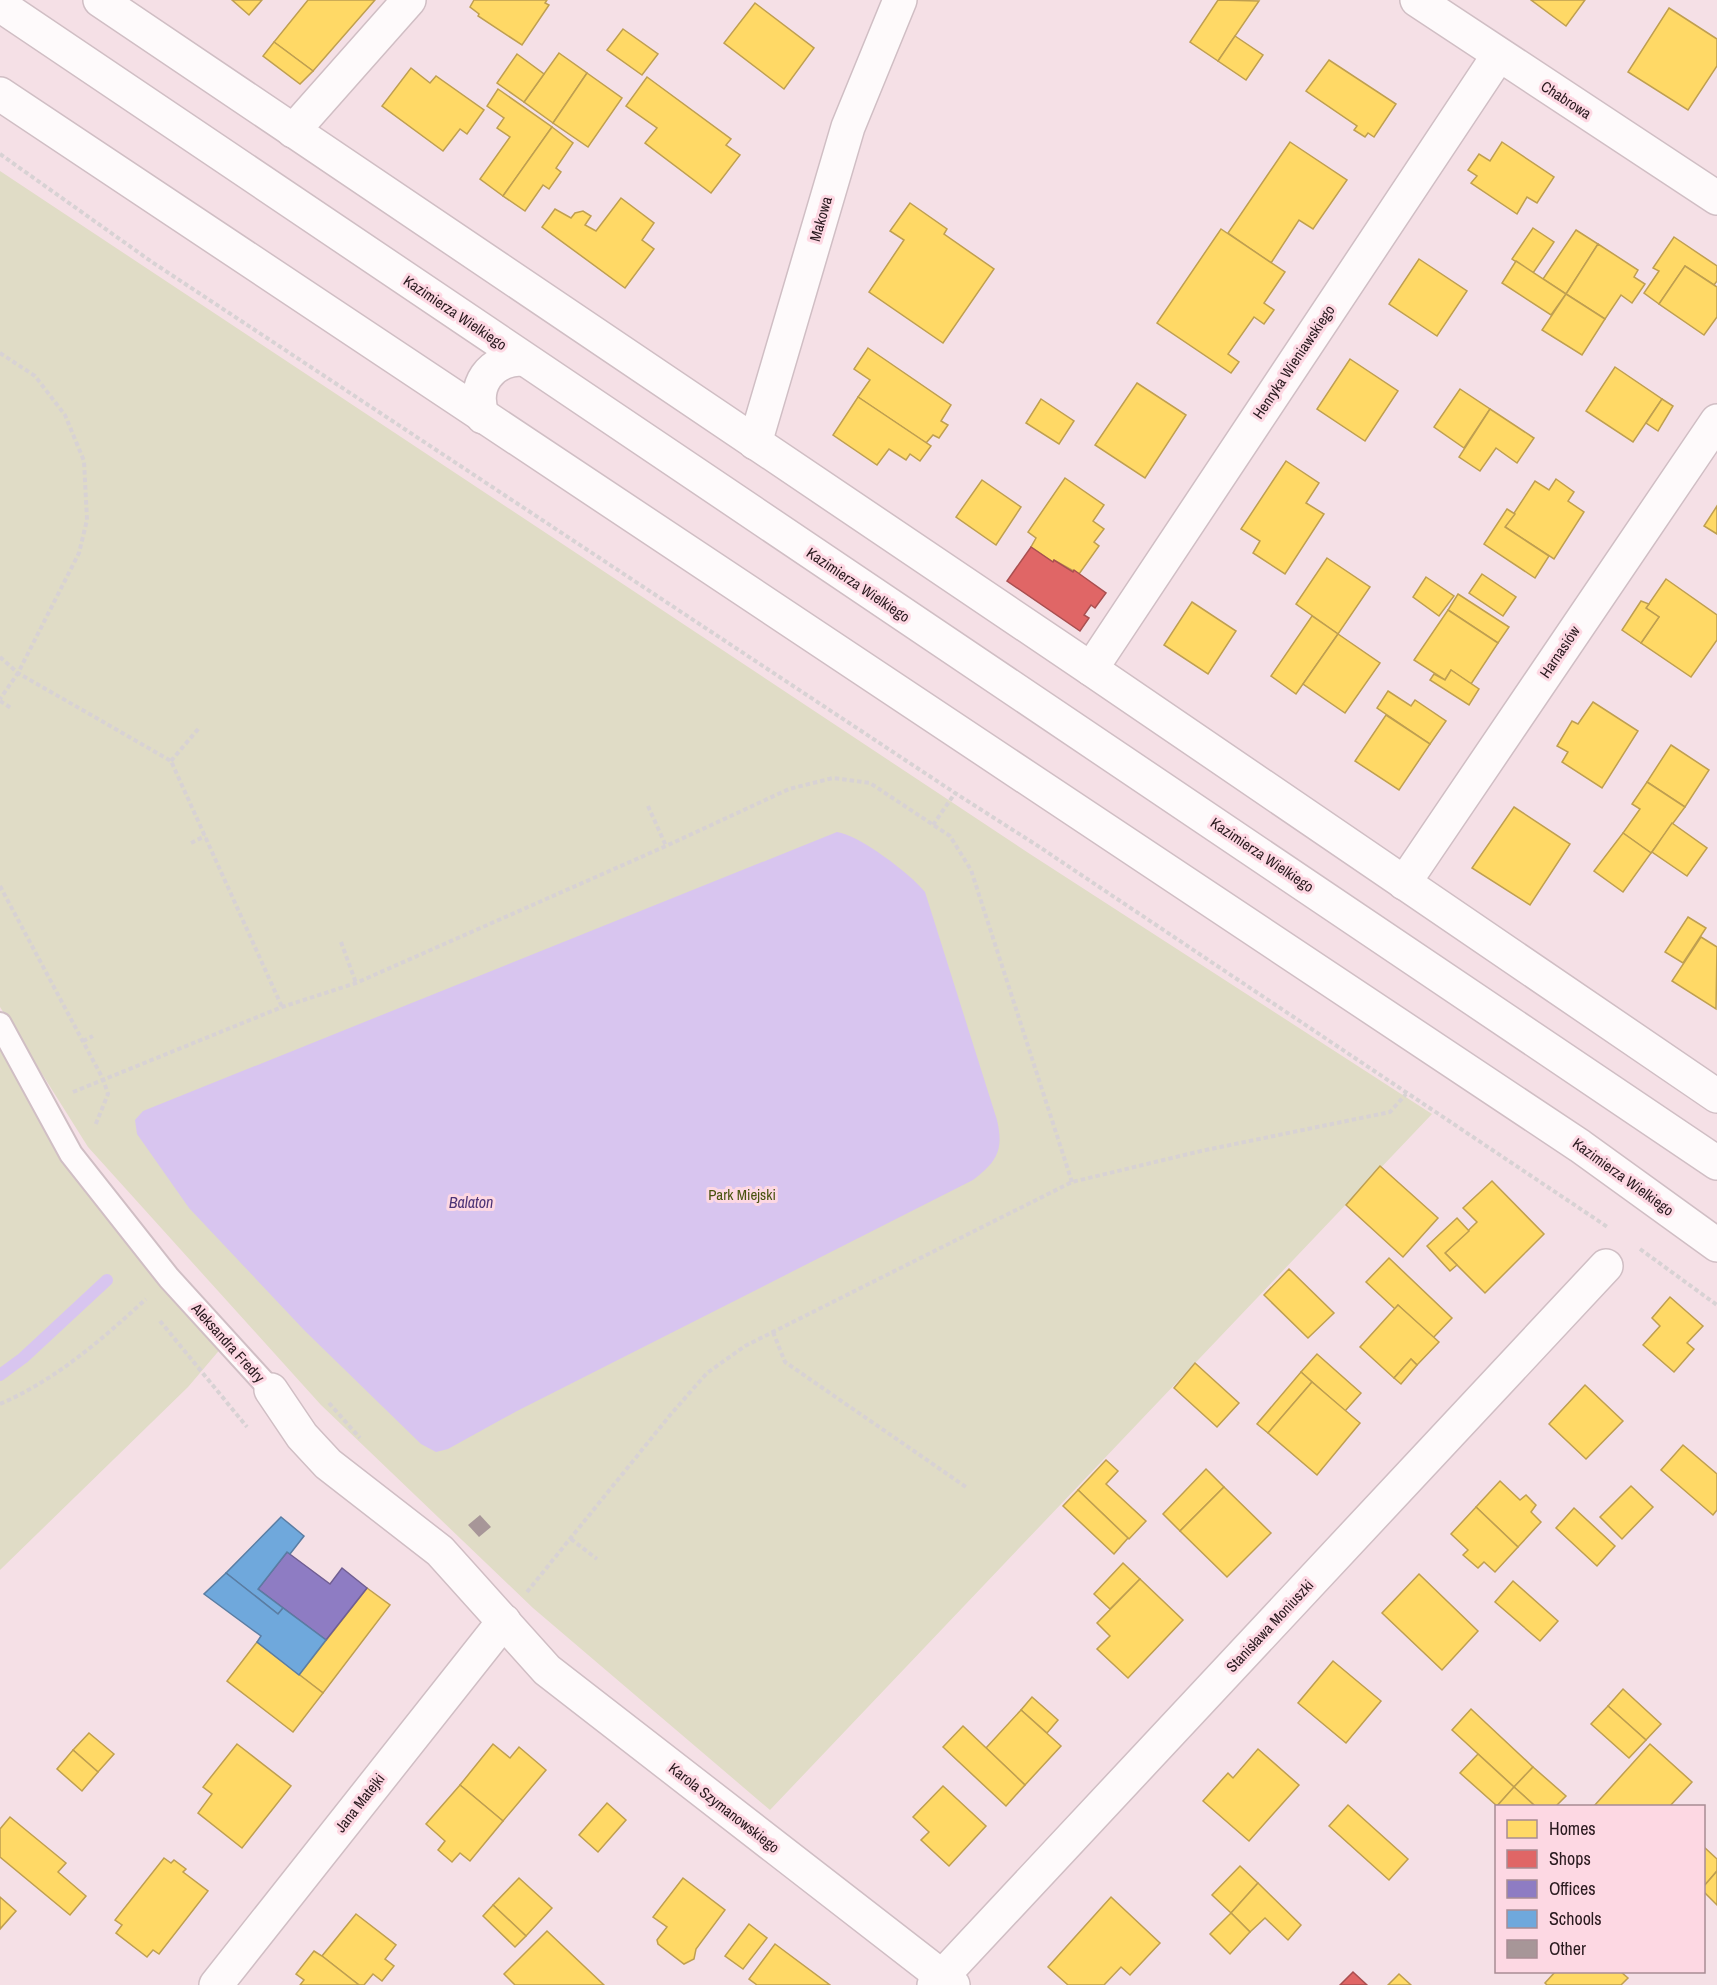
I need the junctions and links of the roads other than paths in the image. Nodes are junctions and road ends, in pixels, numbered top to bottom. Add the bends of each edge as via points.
1 (410, 0) edge
2 (900, 0) edge
3 (1417, 0) edge
4 (103, 1) edge
5 (0, 4) edge
6 (1498, 56) junction
7 (0, 94) edge
8 (293, 131) junction
9 (1717, 198) edge
10 (524, 359) junction
11 (483, 417) junction
12 (1717, 421) edge
13 (755, 442) junction
14 (1090, 669) junction
15 (1404, 883) junction
16 (0, 1024) edge
17 (1717, 1096) edge
18 (1717, 1163) edge
19 (1717, 1245) edge
20 (1606, 1266) dead end
21 (271, 1390) joint
22 (504, 1621) junction
23 (943, 1982) edge
24 (216, 1985) edge

1 - 8 street
2 - 13 street, Makowa via 848,127
3 - 6 street, Chabrowa
4 - 8 street
5 - 10 street, Kazimierza Wielkiego
6 - 9 street, Chabrowa
6 - 14 street, Henryka Wieniawskiego
7 - 11 street, Kazimierza Wielkiego
8 - 13 street
10 - 11 street via 499,363 482,381 479,406
10 - 18 street, Kazimierza Wielkiego
11 - 19 street, Kazimierza Wielkiego via 1580,1146
12 - 15 street, Harnasiów
13 - 14 street
14 - 15 street
15 - 17 street
16 - 21 lane, Aleksandra Fredry via 71,1154 169,1278
20 - 23 street, Stanisława Moniuszki
21 - 22 street, Aleksandra Fredry via 302,1436 328,1464 440,1551
22 - 23 street, Karola Szymanowskiego via 547,1670
22 - 24 street, Jana Matejki

